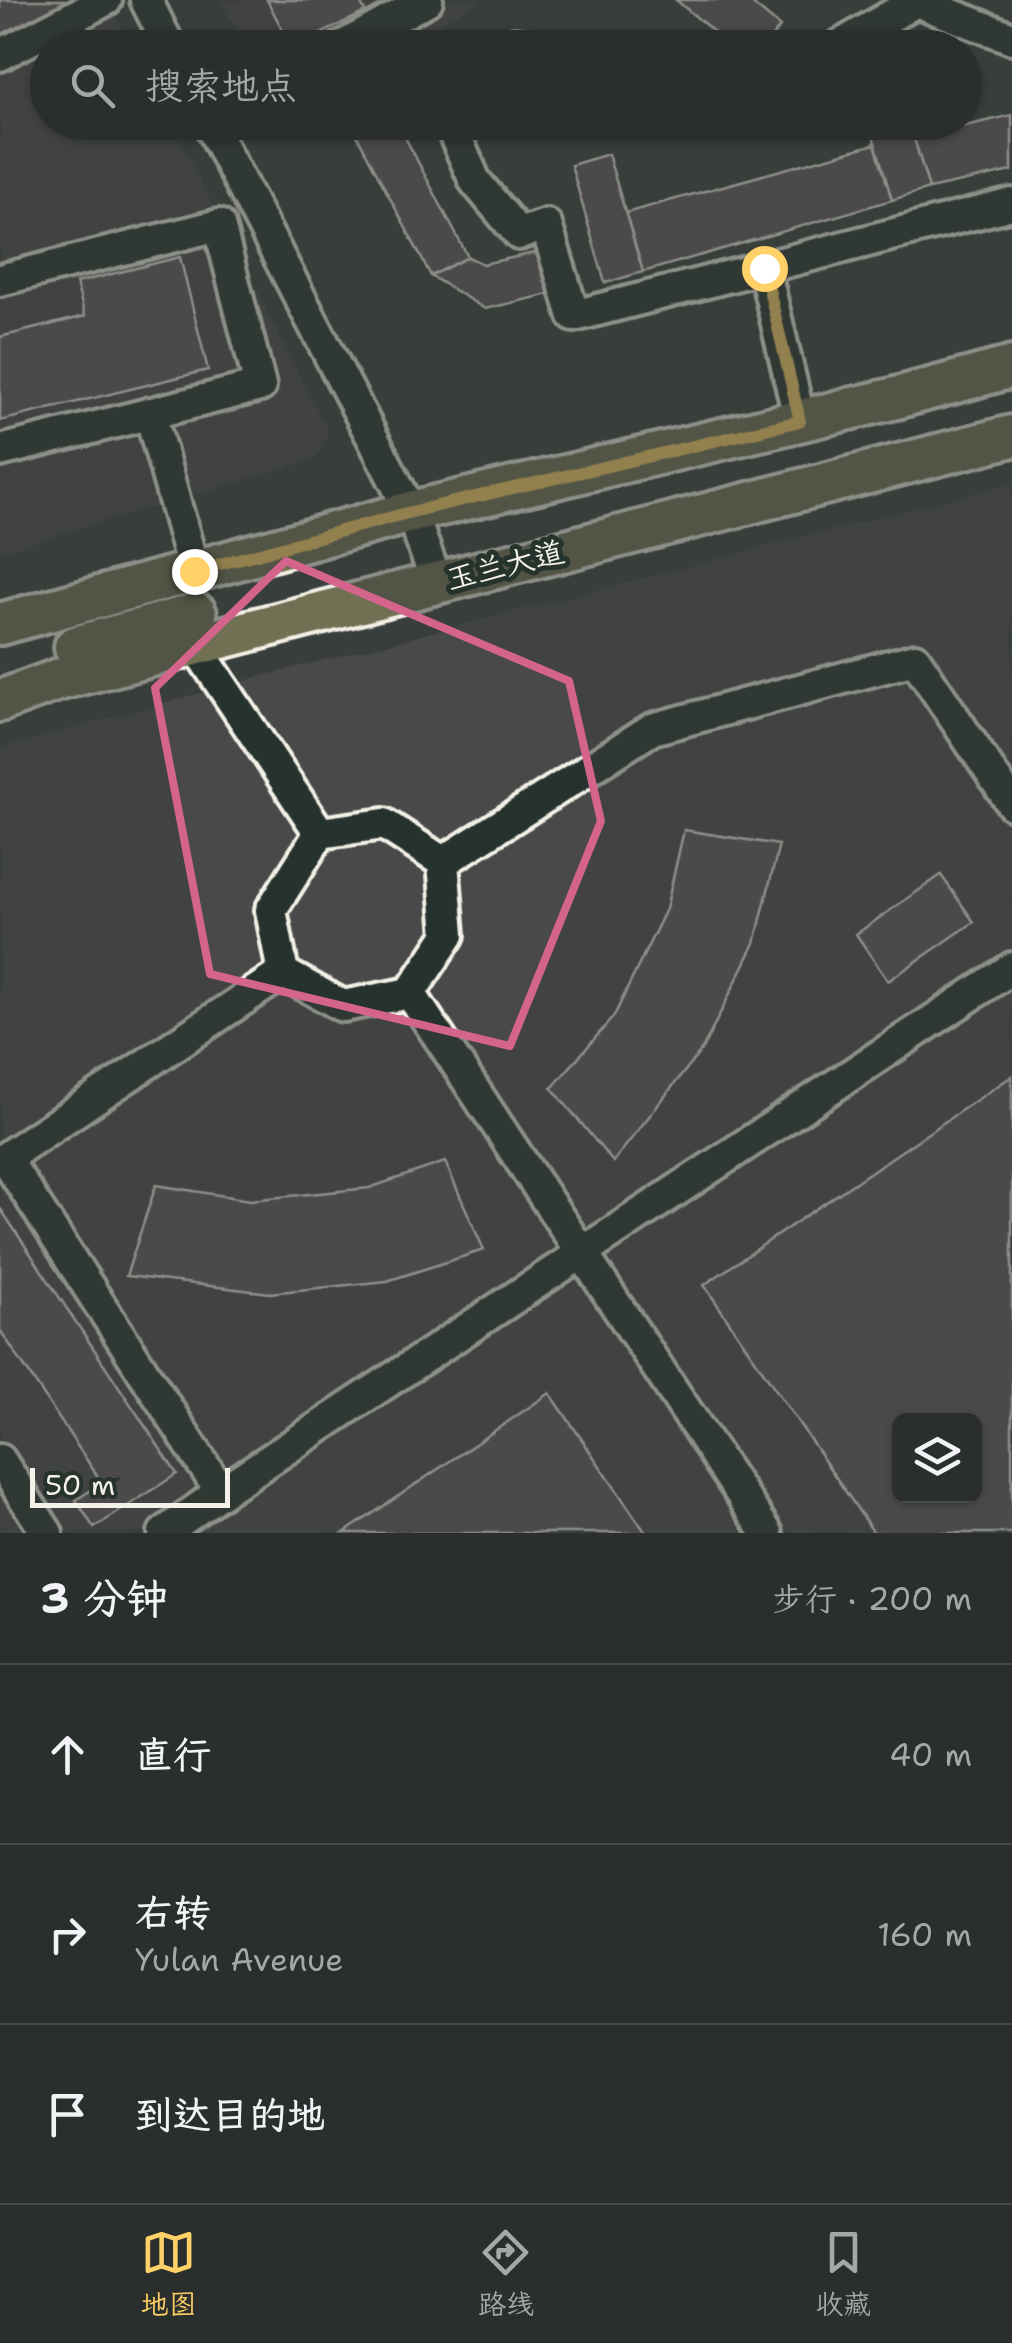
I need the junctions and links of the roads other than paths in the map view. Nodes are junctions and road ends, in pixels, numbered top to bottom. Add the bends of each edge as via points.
1 (106, 0) edge
2 (146, 0) edge
3 (428, 0) edge
4 (916, 0) edge
5 (392, 8) edge
6 (47, 30) edge
7 (161, 30) edge
8 (363, 30) edge
9 (866, 30) edge
10 (1012, 38) edge
11 (30, 39) edge
12 (0, 54) edge
13 (218, 140) edge
14 (457, 140) edge
15 (1012, 204) edge
16 (764, 268) junction
17 (0, 280) edge
18 (1012, 368) edge
19 (150, 414) junction
20 (800, 421) junction
21 (1012, 436) edge
22 (0, 451) edge
23 (411, 512) junction
24 (437, 583) junction
25 (193, 606) junction
26 (0, 624) edge
27 (0, 648) edge
28 (0, 672) edge
29 (0, 702) edge
30 (1012, 804) edge
31 (320, 833) junction
32 (443, 862) junction
33 (1012, 968) edge
34 (283, 973) junction
35 (410, 993) junction
36 (582, 1252) junction
37 (0, 1460) edge
38 (221, 1492) junction
39 (46, 1533) edge
40 (164, 1533) edge
41 (767, 1533) edge

1 - 6 street
2 - 7 street
3 - 5 street
4 - 9 street
4 - 10 street
5 - 8 street
11 - 12 street
13 - 23 street
14 - 16 street via 476,181 520,234 546,225 574,316
15 - 16 street
16 - 20 street
17 - 19 street via 219,225 260,386
18 - 20 main road
19 - 22 street
19 - 25 street
20 - 23 main road
21 - 24 main road, 玉兰大道
23 - 24 street
23 - 25 main road
24 - 25 main road, 玉兰大道
25 - 26 main road
25 - 27 main road
25 - 28 main road
25 - 29 main road, 玉兰大道 via 57,680
25 - 31 street
30 - 32 street via 915,659 652,729
31 - 32 street via 384,824
31 - 34 street via 271,910
32 - 35 street via 448,935
33 - 36 street
34 - 35 street via 343,1006
34 - 38 street via 5,1158
35 - 36 street
36 - 38 street
36 - 41 street
37 - 39 street
38 - 40 street

